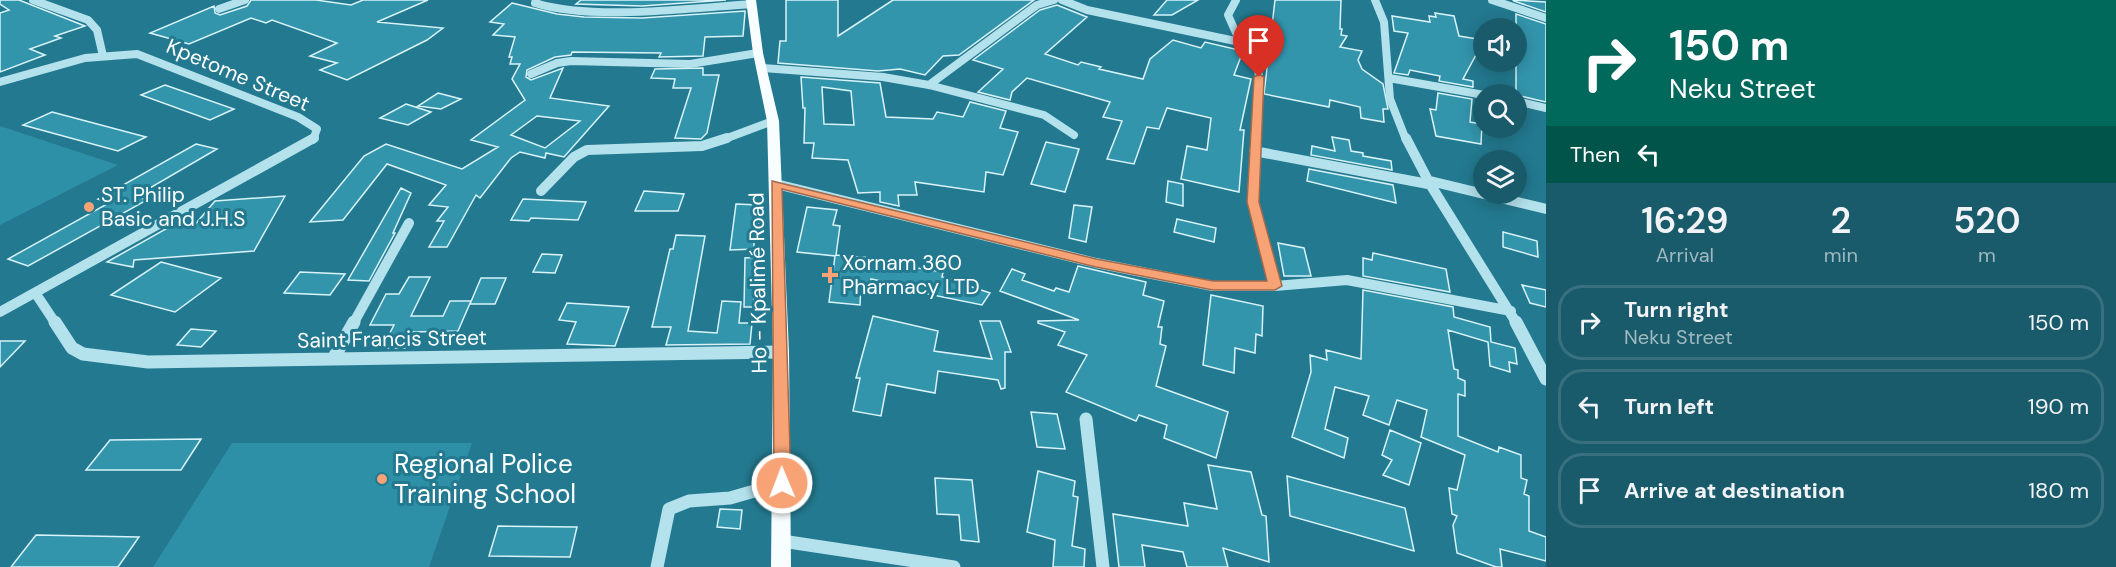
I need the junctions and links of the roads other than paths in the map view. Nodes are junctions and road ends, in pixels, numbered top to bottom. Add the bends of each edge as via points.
1 (33, 0) edge
2 (245, 0) edge
3 (536, 0) edge
4 (1054, 0) edge
5 (1062, 0) edge
6 (1236, 0) edge
7 (1375, 0) edge
8 (1492, 0) edge
9 (752, 2) edge
10 (219, 9) dead end
11 (1546, 18) edge
12 (1240, 42) junction
13 (758, 53) junction
14 (103, 56) junction
15 (763, 68) junction
16 (531, 74) dead end
17 (1389, 78) junction
18 (0, 82) edge
19 (929, 85) junction
20 (1473, 93) edge
21 (1527, 104) edge
22 (1546, 108) edge
23 (772, 121) junction
24 (1074, 135) dead end
25 (1254, 151) junction
26 (1427, 182) junction
27 (776, 184) junction
28 (541, 191) dead end
29 (1546, 209) edge
30 (409, 223) dead end
31 (1275, 286) junction
32 (36, 294) junction
33 (1511, 311) junction
34 (0, 312) edge
35 (781, 352) junction
36 (333, 359) junction
37 (1546, 379) edge
38 (1086, 419) dead end
39 (782, 483) junction
40 (782, 541) junction
41 (657, 567) edge
42 (781, 567) edge
43 (954, 567) edge
44 (1103, 567) edge

1 - 14 street via 88,20 98,30
2 - 10 street
3 - 9 street via 537,5 544,7 584,10
4 - 19 street via 1037,5
5 - 12 street via 1087,10
6 - 12 street via 1228,7 1227,15
7 - 17 street via 1380,6 1386,39
8 - 11 street
9 - 13 main road, Ho - Kpalimé Road
12 - 25 street via 1256,52 1258,58
13 - 15 main road, Ho - Kpalimé Road
13 - 16 street via 690,64 571,61
14 - 18 street, Kpetome Street via 62,63
14 - 32 street, Kpetome Street via 148,56 298,117 317,129 314,139 307,144 186,207
15 - 19 street via 883,77
15 - 23 main road, Ho - Kpalimé Road
17 - 20 street
17 - 26 street via 1389,95
19 - 24 street via 1044,114
21 - 22 street
23 - 27 main road, Ho - Kpalimé Road
23 - 28 street via 702,146 587,150 574,157
25 - 26 street
25 - 31 street via 1253,202
26 - 29 street
26 - 33 street
27 - 31 street via 1096,263 1213,286
27 - 35 main road, Ho - Kpalimé Road
30 - 36 street
31 - 33 street via 1347,280
32 - 34 street
32 - 36 street, Saint Francis Street via 72,348 83,354 148,362
33 - 37 street
35 - 36 street, Saint Francis Street
35 - 39 main road, Ho - Kpalimé Road
38 - 44 street
39 - 40 main road, Ho - Kpalimé Road
39 - 41 street via 722,501 689,500 669,509
40 - 42 main road, Ho - Kpalimé Road
40 - 43 street

